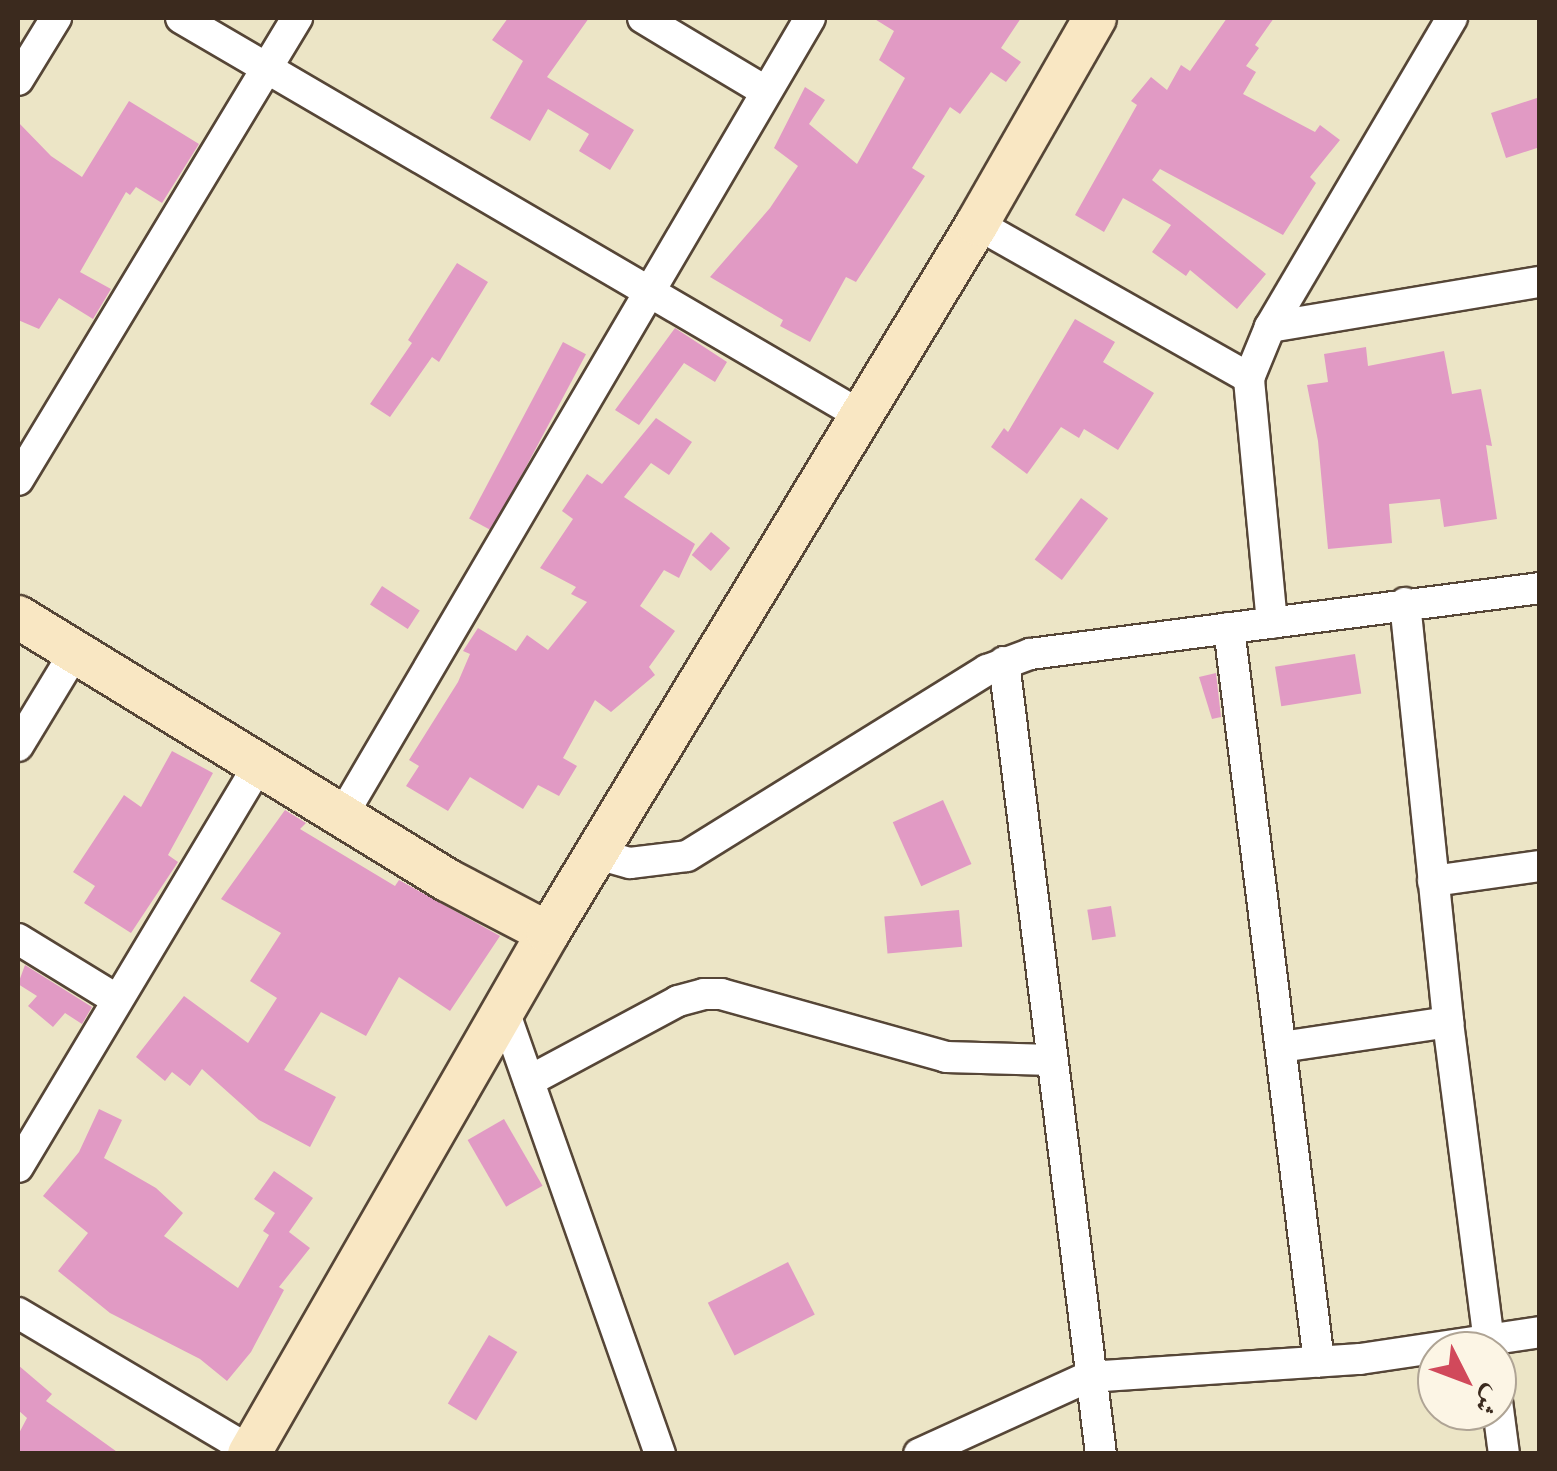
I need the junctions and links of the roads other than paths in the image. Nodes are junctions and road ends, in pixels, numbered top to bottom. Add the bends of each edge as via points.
1 (56, 18) edge
2 (181, 18) edge
3 (296, 18) edge
4 (643, 18) edge
5 (810, 18) edge
6 (1094, 18) edge
7 (1452, 18) edge
8 (266, 67) junction
9 (18, 80) edge
10 (765, 92) junction
11 (977, 224) junction
12 (1540, 282) edge
13 (651, 291) junction
14 (1270, 328) junction
15 (1249, 378) junction
16 (860, 415) junction
17 (18, 480) edge
18 (1540, 588) edge
19 (1405, 603) junction
20 (18, 617) edge
21 (1272, 623) junction
22 (1229, 628) junction
23 (75, 652) junction
24 (1004, 662) junction
25 (18, 746) edge
26 (259, 764) junction
27 (342, 816) junction
28 (598, 854) junction
29 (1540, 866) edge
30 (1433, 881) junction
31 (548, 933) junction
32 (18, 939) edge
33 (116, 999) junction
34 (504, 1011) junction
35 (1448, 1022) junction
36 (1281, 1047) junction
37 (1052, 1060) junction
38 (529, 1081) junction
39 (18, 1167) edge
40 (18, 1313) edge
41 (1487, 1331) edge
42 (1417, 1352) edge
43 (1319, 1362) junction
44 (1088, 1377) junction
45 (249, 1452) edge
46 (660, 1454) edge
47 (919, 1454) edge
48 (1101, 1454) edge

1 - 9 street
2 - 8 street
3 - 8 street
4 - 10 street
5 - 10 street
6 - 11 street
7 - 14 street
8 - 13 street
8 - 17 street
10 - 13 street
11 - 15 street
11 - 16 street
12 - 14 street
13 - 16 street
13 - 27 street
14 - 15 street
15 - 21 street
16 - 28 street
18 - 19 street
19 - 21 street
19 - 30 street
20 - 23 street
21 - 22 street
22 - 24 street
22 - 36 street
23 - 25 street
23 - 26 street
24 - 28 street via 688,856 630,863
24 - 37 street
26 - 27 street
26 - 33 street
27 - 31 street
28 - 31 street
29 - 30 street
30 - 35 street
31 - 34 street
32 - 33 street
33 - 39 street
34 - 38 street
34 - 45 street
35 - 36 street
35 - 41 street
36 - 43 street
37 - 38 street via 946,1057 704,994 678,1001
37 - 44 street
38 - 46 street
40 - 45 street
42 - 43 street
43 - 44 street
44 - 47 street
44 - 48 street

